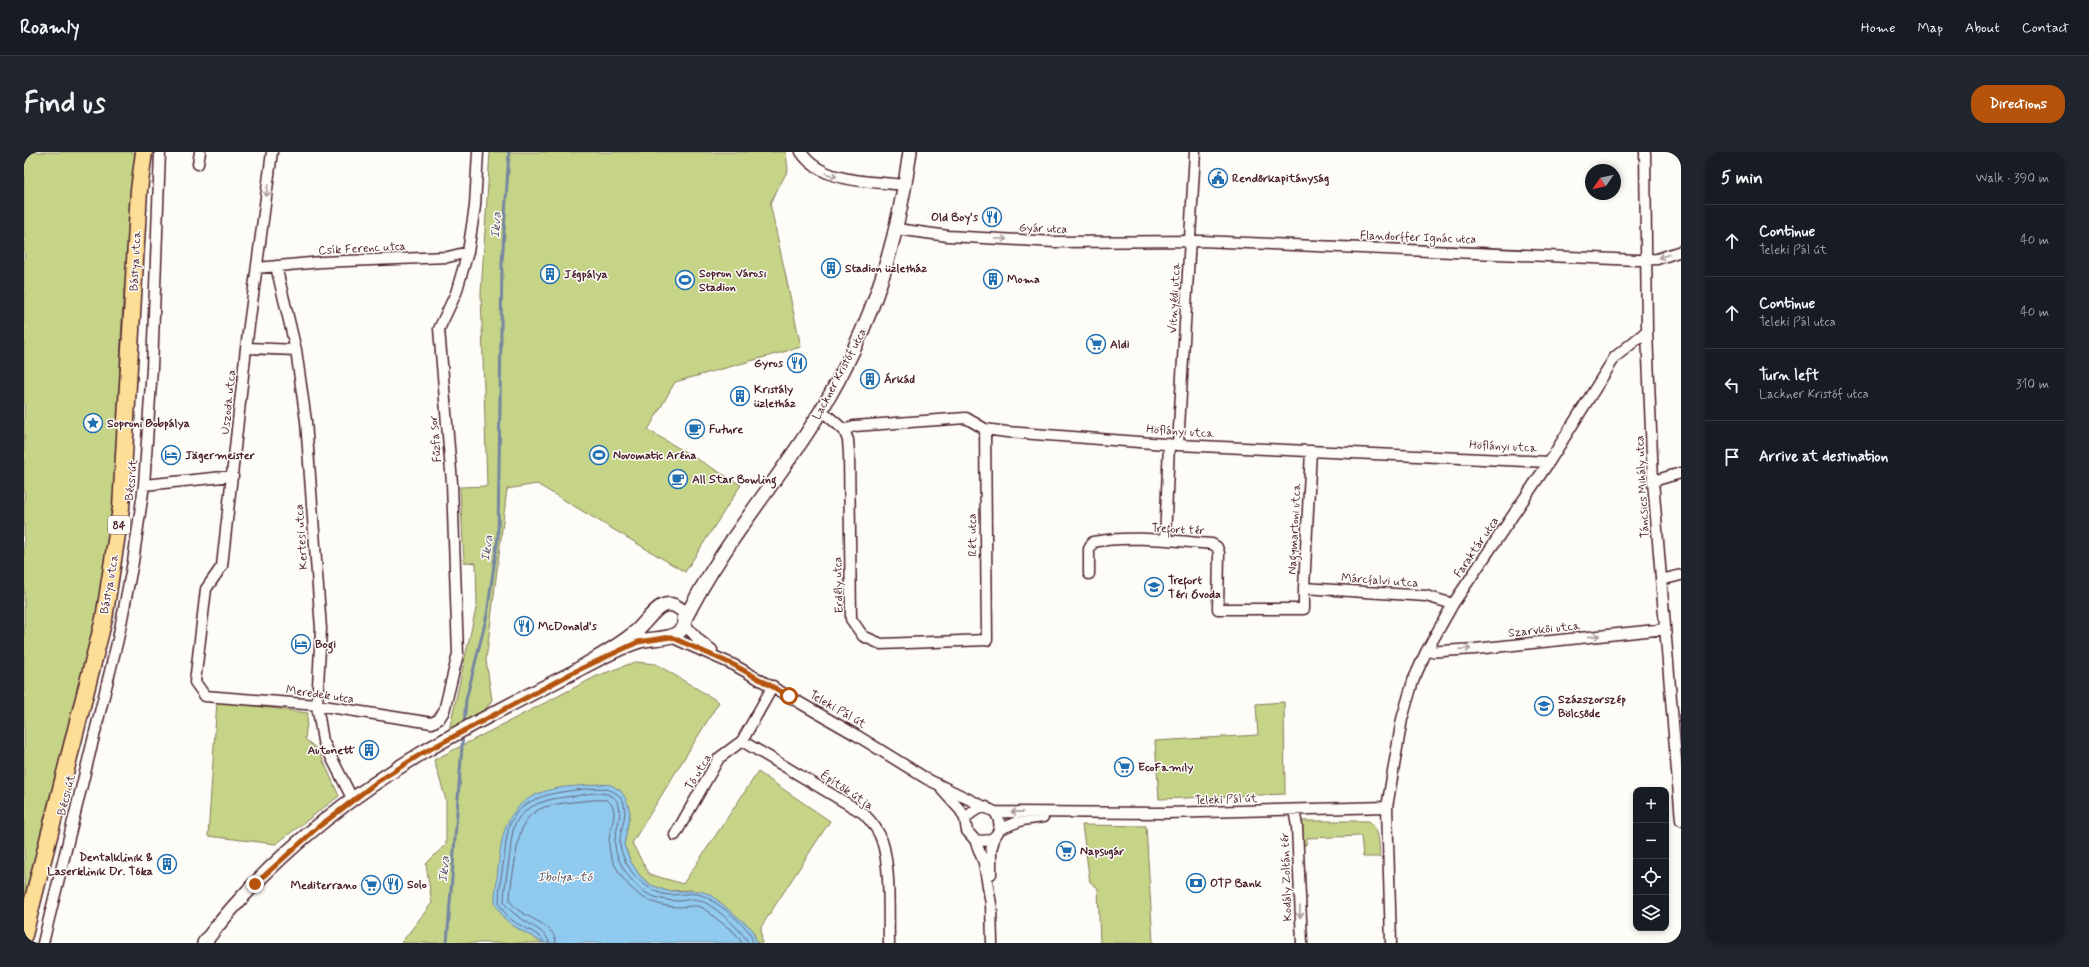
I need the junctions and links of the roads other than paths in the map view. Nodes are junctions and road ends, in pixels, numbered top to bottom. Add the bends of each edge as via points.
1 (144, 152) edge
2 (160, 152) edge
3 (200, 152) edge
4 (272, 152) edge
5 (478, 152) edge
6 (802, 152) edge
7 (910, 152) edge
8 (1195, 152) edge
9 (1645, 152) edge
10 (198, 164) dead end
11 (905, 185) junction
12 (897, 229) junction
13 (1189, 241) junction
14 (1681, 251) edge
15 (468, 252) junction
16 (1646, 259) junction
17 (276, 266) junction
18 (257, 268) junction
19 (1647, 331) junction
20 (246, 348) junction
21 (296, 350) junction
22 (821, 410) junction
23 (844, 430) junction
24 (985, 430) junction
25 (1173, 444) junction
26 (1311, 451) junction
27 (1548, 462) junction
28 (1681, 473) edge
29 (233, 476) junction
30 (1653, 481) junction
31 (144, 485) junction
32 (1165, 540) junction
33 (713, 571) junction
34 (1089, 574) dead end
35 (1681, 575) edge
36 (1661, 580) junction
37 (1304, 588) junction
38 (1453, 604) junction
39 (674, 605) junction
40 (1304, 609) joint
41 (652, 616) junction
42 (685, 622) junction
43 (1665, 629) junction
44 (668, 637) junction
45 (986, 640) joint
46 (1426, 652) junction
47 (734, 665) junction
48 (574, 672) junction
49 (773, 686) junction
50 (205, 696) joint
51 (317, 706) junction
52 (432, 723) joint
53 (742, 741) junction
54 (1678, 764) edge
55 (927, 779) junction
56 (353, 800) junction
57 (986, 807) junction
58 (1387, 807) junction
59 (1294, 810) junction
60 (995, 812) junction
61 (1066, 813) junction
62 (965, 820) junction
63 (1681, 820) edge
64 (997, 833) junction
65 (675, 835) dead end
66 (975, 840) junction
67 (992, 910) junction
68 (24, 935) edge
69 (43, 943) edge
70 (204, 943) edge
71 (889, 943) edge
72 (992, 943) edge
73 (1302, 943) edge
74 (1391, 943) edge

1 - 68 main road, Bástya utca / 84 via 139,190 121,508 110,588
2 - 31 street, Bécsi út via 152,368
3 - 10 street
4 -> 18 street, Uszoda utca
5 - 15 street, Fűzfa sor via 475,206
6 -> 11 street via 814,167 836,177
7 - 11 street, Lackner Kristóf utca
8 - 13 street, Vitnyédi utca
9 - 16 street, Táncsics Mihály utca
11 - 12 street, Lackner Kristóf utca
12 -> 13 street, Gyár utca via 962,237 1045,241
12 - 22 street, Lackner Kristóf utca via 870,316
13 - 16 street, Flandorffer Ignác utca
13 - 25 street, Vitnyédi utca
14 -> 16 street, Flandorffer Ignác utca
15 - 17 street, Csík Ferenc utca via 448,256
15 - 52 street, Fűzfa sor via 456,293 439,329 452,483 458,654 444,711 440,720
16 - 19 street, Táncsics Mihály utca
17 - 18 street, Csík Ferenc utca
17 - 21 street, Kertesi utca
18 - 20 street, Uszoda utca
19 - 27 street, Faraktár utca via 1615,357
19 - 30 street, Táncsics Mihály utca
20 - 21 street
20 - 29 street, Uszoda utca
21 - 51 street, Kertesi utca via 306,421 321,630
22 - 23 street
22 - 33 street, Lackner Kristóf utca
23 - 24 street, Höflányi utca via 854,426 966,418
23 - 45 street, Erdély utca via 849,454 851,619 863,636 881,644
24 - 25 street, Höflányi utca
24 - 45 street, Rét utca
25 - 26 street, Höflányi utca
25 - 32 street, Vitnyédi utca
26 - 27 street, Höflányi utca
26 - 37 street, Nagymartoni utca
27 - 38 street, Faraktár utca
28 - 30 street
29 - 31 street
29 - 50 street, Uszoda utca via 222,566 206,589 195,682
30 - 36 street, Táncsics Mihály utca
31 - 69 street, Bécsi út via 133,562 118,638
32 - 34 street, Trefort tér via 1092,542 1089,549
32 - 40 street, Trefort tér via 1212,544 1216,547 1219,553 1218,609
33 - 39 street, Lackner Kristóf utca via 694,591
33 - 42 street, Lackner Kristóf utca
35 - 36 street
36 - 43 street, Táncsics Mihály utca
37 - 38 street, Márcfalvi utca via 1426,596
37 - 40 street, Nagymartoni utca
38 - 46 street, Faraktár utca
39 - 41 street, Lackner Kristóf utca via 668,604 656,609
39 - 42 street via 684,612
41 - 44 street via 651,624 654,630
41 - 48 street, Lackner Kristóf utca via 633,634
42 - 44 street, Lackner Kristóf utca via 677,635
42 - 47 street via 700,642
46 -> 43 street, Szarvkői utca
43 - 54 street, Táncsics Mihály utca
44 - 47 street
44 - 48 street, Lackner Kristóf utca via 638,642
46 - 58 street, Faraktár utca via 1402,718
47 - 49 street, Teleki Pál út
48 - 56 street, Lackner Kristóf utca via 421,754
49 - 53 street, Tó utca
49 - 55 street, Teleki Pál út
50 - 51 street, Meredek utca
51 - 52 street, Meredek utca
51 - 56 street, Kertesi utca via 322,741
53 - 65 street, Tó utca via 719,758
53 - 71 street, Építők útja via 862,813 876,828 882,841 887,867
54 - 63 street, Táncsics Mihály utca
55 - 57 street, Teleki Pál út
55 - 62 street, Teleki Pál út via 954,802
56 - 70 street, Lackner Kristóf utca via 284,855
57 - 60 street, Teleki Pál út
57 - 62 street via 978,808
58 - 59 street, Teleki Pál út
58 - 74 street, Faraktár utca
59 - 61 street, Teleki Pál út
59 -> 73 street, Kodály Zoltán tér via 1297,826
61 -> 60 street, Teleki Pál út
60 - 64 street via 1000,821
61 - 64 street, Teleki Pál út via 1022,820
62 - 66 street, Teleki Pál út via 967,831
64 - 66 street, Teleki Pál út via 982,842
64 - 67 street via 991,850
66 - 67 street via 985,865
67 - 72 street

